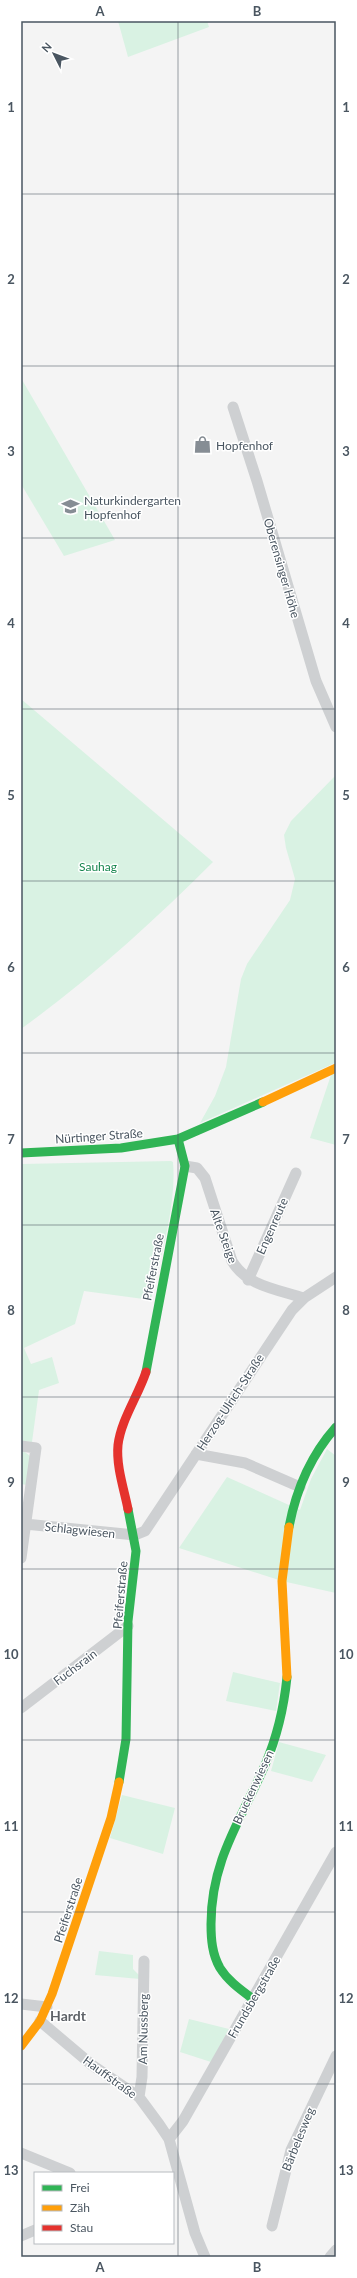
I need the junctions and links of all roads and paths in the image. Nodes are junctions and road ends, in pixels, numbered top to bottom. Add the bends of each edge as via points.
1 (233, 407) dead end
2 (336, 727) edge
3 (336, 1068) edge
4 (178, 1139) junction
5 (21, 1153) edge
6 (185, 1166) junction
7 (296, 1173) dead end
8 (336, 1277) edge
9 (248, 1280) junction
10 (304, 1298) junction
11 (336, 1427) edge
12 (21, 1446) edge
13 (196, 1454) junction
14 (300, 1487) junction
15 (25, 1524) junction
16 (135, 1535) junction
17 (21, 1558) edge
18 (128, 1626) junction
19 (21, 1708) edge
20 (336, 1852) edge
21 (144, 1960) dead end
22 (253, 1999) junction
23 (21, 2004) edge
24 (47, 2007) junction
25 (40, 2021) junction
26 (21, 2046) edge
27 (336, 2056) edge
28 (139, 2097) junction
29 (168, 2140) junction
30 (21, 2153) edge
31 (68, 2172) edge
32 (272, 2226) dead end
33 (34, 2230) edge
34 (21, 2236) edge
35 (336, 2250) edge
36 (205, 2257) edge
37 (330, 2257) edge

1 - 2 street, Oberensinger Höhe via 316,680
3 - 4 street, Nürtinger Straße
4 - 5 street, Nürtinger Straße via 120,1148
4 - 6 street, Pfeiferstraße
6 - 9 street, Alte Steige via 197,1168 205,1178 232,1261 239,1273
6 - 16 street, Pfeiferstraße via 158,1302 150,1357 118,1445 119,1465
7 - 9 street, Engenreute
8 - 10 street, Herzog-Ulrich-Straße
9 - 10 street, Alte Steige
10 - 13 street, Herzog-Ulrich-Straße via 266,1346
11 - 14 street, Bruckenwiesen via 318,1450
12 - 15 street via 36,1448
13 - 14 street via 245,1463
13 - 16 street, Herzog-Ulrich-Straße via 145,1531
14 - 22 street, Bruckenwiesen via 291,1519 282,1581 287,1668 282,1712 268,1760 228,1841 214,1891 214,1955 225,1976
15 - 16 street, Schlagwiesen
15 - 17 street
16 - 18 street, Pfeiferstraße via 136,1551
18 - 19 street, Fuchsrain
18 - 24 street, Pfeiferstraße via 126,1739 119,1786 69,1948
20 - 22 street, Frundsbergstraße
21 - 28 street, Am Nussberg via 142,2077
22 - 29 street, Frundsbergstraße via 183,2121
23 - 24 street
24 - 25 street, Pfeiferstraße
25 - 26 street, Pfeiferstraße
25 - 28 street, Hauffstraße via 92,2065
27 - 32 street, Bärbelesweg via 291,2150
28 - 29 street, Hauffstraße
29 - 36 street, Hauffstraße via 195,2233
30 - 31 street
33 - 34 street
35 - 37 street

